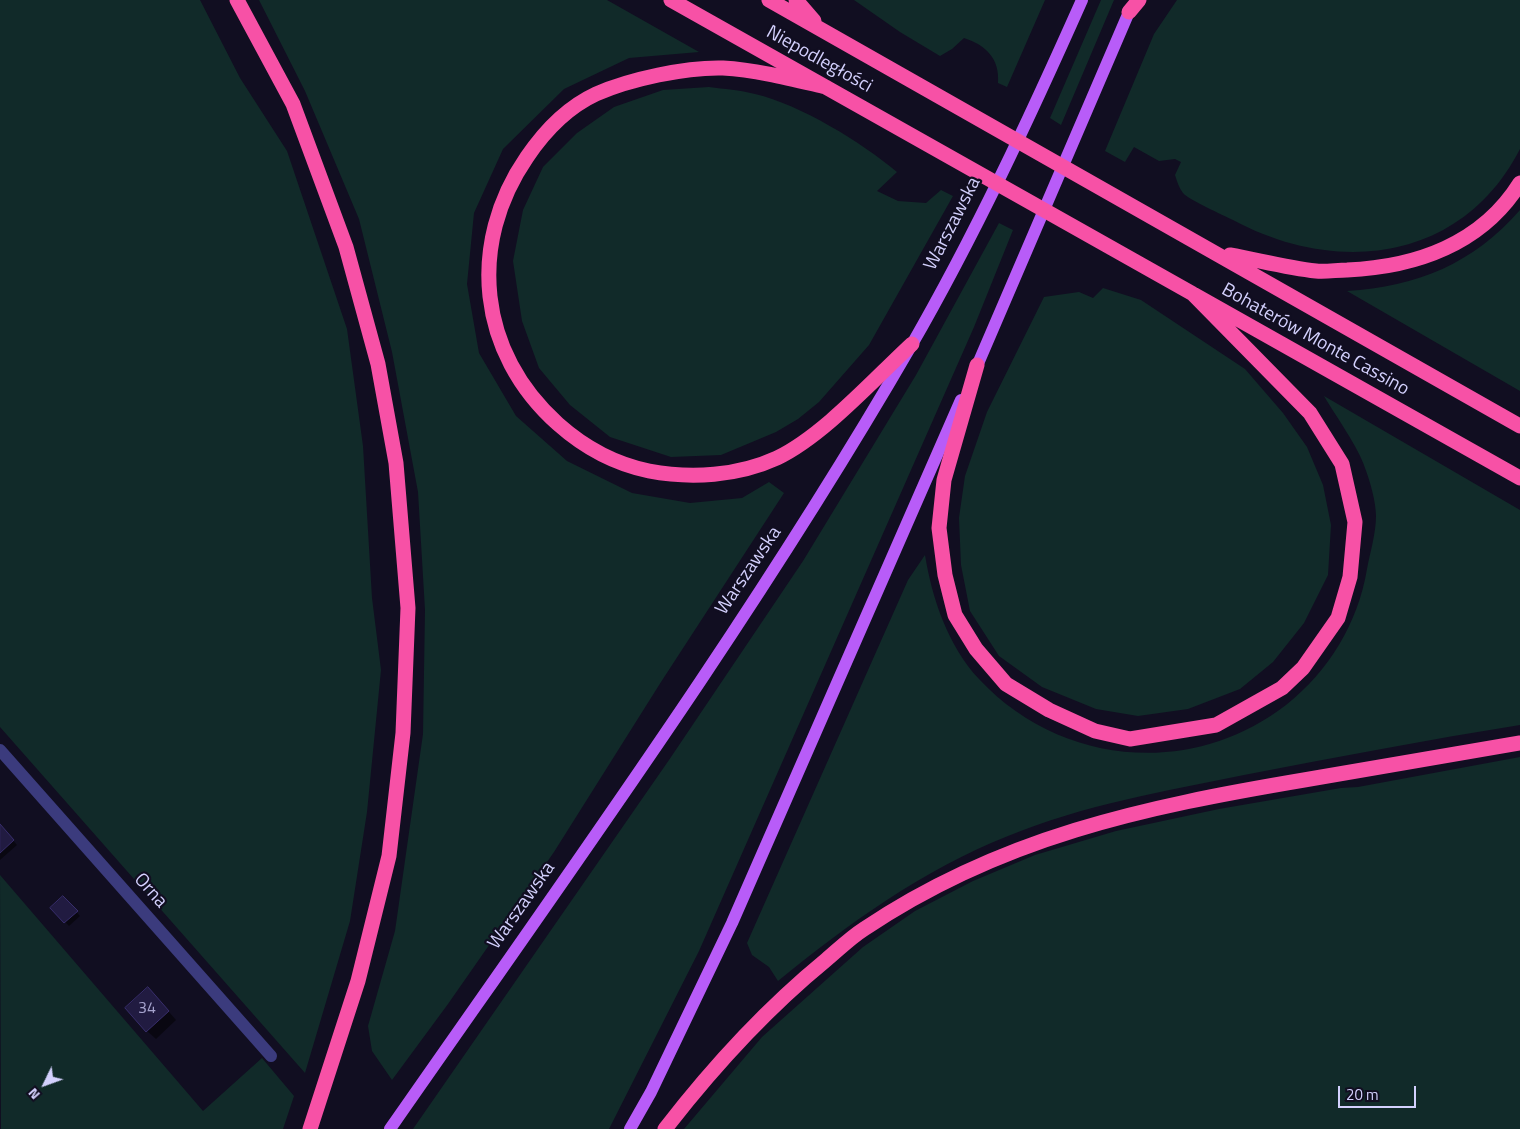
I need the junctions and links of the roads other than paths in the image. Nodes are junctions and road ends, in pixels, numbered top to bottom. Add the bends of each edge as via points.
1 (237, 0) edge
2 (671, 0) edge
3 (769, 0) edge
4 (796, 0) edge
5 (1082, 0) edge
6 (1139, 0) edge
7 (1129, 12) joint
8 (819, 28) junction
9 (826, 87) junction
10 (1520, 183) edge
11 (1114, 195) joint
12 (1091, 236) joint
13 (1218, 253) junction
14 (1193, 294) junction
15 (912, 344) junction
16 (977, 365) junction
17 (1520, 426) edge
18 (1520, 478) edge
19 (1520, 743) edge
20 (0, 750) edge
21 (271, 1056) dead end
22 (310, 1129) edge
23 (390, 1129) edge
24 (630, 1129) edge
25 (665, 1129) edge

1 - 22 highway via 293,104 346,248 378,364 396,463 408,608 403,733 389,856 358,981
2 - 9 highway, Niepodległości
3 - 8 highway, Niepodległości
4 - 8 highway
5 - 15 main road, Warszawska via 970,236
6 - 7 highway
7 - 16 main road
8 - 11 highway, Niepodległości
9 - 12 highway, Niepodległości
9 - 15 highway via 770,74 722,68 676,72 595,94 563,116 538,141 511,180 495,223 489,259 490,293 500,342 516,376 537,406 578,442 625,466 678,476 740,471 777,458 812,437
10 - 13 highway via 1510,198 1472,234 1429,256 1377,269 1318,271
11 - 13 highway, Bohaterów Monte Cassino
12 - 14 highway, Bohaterów Monte Cassino
13 - 17 highway, Bohaterów Monte Cassino
14 - 16 highway via 1310,413 1342,464 1355,522 1350,577 1338,618 1303,668 1282,688 1216,725 1130,739 1095,731 1049,710 1006,684 976,649 955,615 945,575 939,528 944,480
14 - 18 highway, Bohaterów Monte Cassino
15 - 23 main road, Warszawska via 813,510
16 - 24 main road via 732,923
19 - 25 highway via 1212,796 1117,817 1050,836 1002,855 914,898 862,930 750,1028
20 - 21 street, Orna

